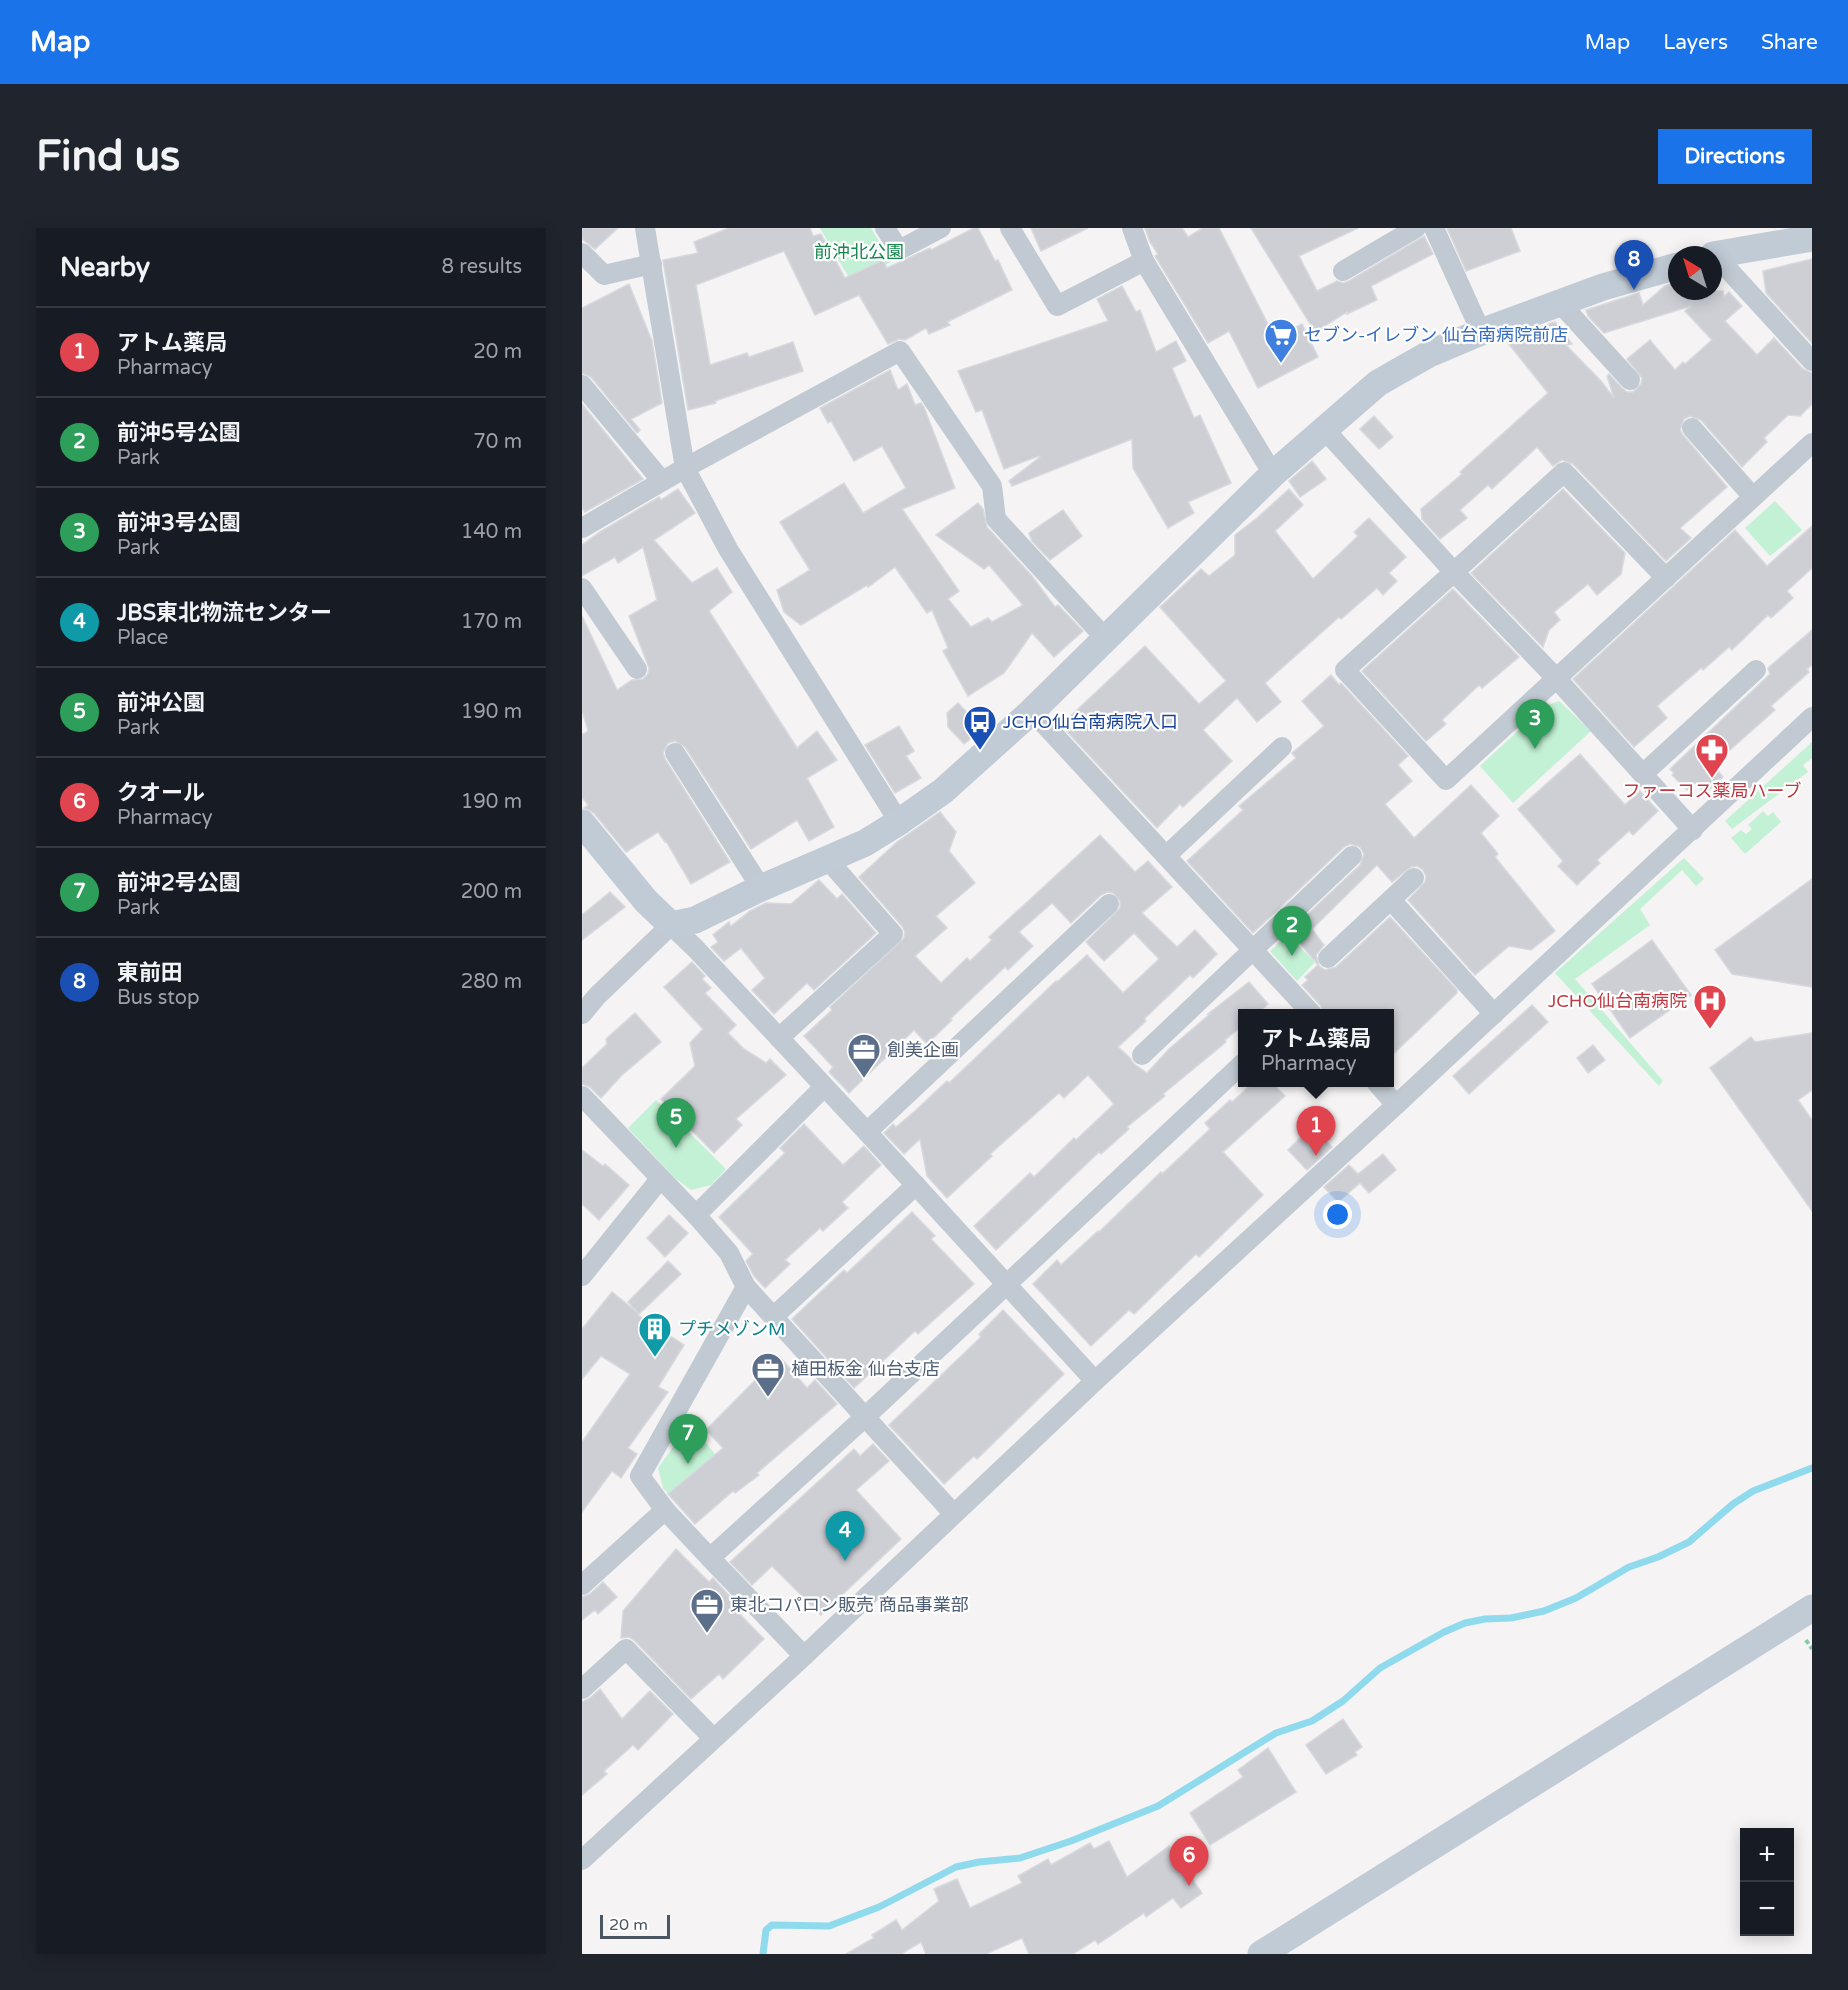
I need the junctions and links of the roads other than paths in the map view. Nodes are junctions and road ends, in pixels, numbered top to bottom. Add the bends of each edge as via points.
1 (645, 228) edge
2 (885, 228) edge
3 (941, 228) edge
4 (1010, 228) edge
5 (1132, 228) edge
6 (1416, 228) edge
7 (1434, 228) edge
8 (1812, 238) edge
9 (582, 253) edge
10 (1722, 254) edge
11 (1144, 261) junction
12 (652, 264) junction
13 (1722, 264) edge
14 (1668, 269) edge
15 (1343, 271) dead end
16 (1560, 303) junction
17 (1481, 332) junction
18 (1812, 362) edge
19 (1630, 380) dead end
20 (582, 385) edge
21 (1692, 428) dead end
22 (1325, 430) junction
23 (1812, 442) edge
24 (686, 468) junction
25 (1273, 474) junction
26 (662, 481) junction
27 (1753, 497) junction
28 (583, 526) edge
29 (1454, 572) junction
30 (1666, 578) junction
31 (582, 588) edge
32 (1106, 639) junction
33 (637, 669) dead end
34 (1756, 670) dead end
35 (1556, 678) junction
36 (1032, 711) junction
37 (1812, 717) edge
38 (1282, 747) dead end
39 (675, 753) dead end
40 (1643, 774) junction
41 (899, 822) junction
42 (582, 823) edge
43 (1693, 830) junction
44 (1166, 856) junction
45 (1352, 856) dead end
46 (828, 860) junction
47 (1414, 878) dead end
48 (761, 888) junction
49 (1391, 900) junction
50 (1109, 904) dead end
51 (671, 925) junction
52 (1253, 950) junction
53 (1328, 958) dead end
54 (1303, 1009) edge
55 (582, 1014) edge
56 (1494, 1014) junction
57 (779, 1038) junction
58 (1142, 1055) dead end
59 (1238, 1068) edge
60 (824, 1087) junction
61 (1380, 1087) edge
62 (582, 1096) edge
63 (1396, 1105) junction
64 (867, 1132) junction
65 (660, 1179) junction
66 (916, 1185) junction
67 (696, 1215) junction
68 (582, 1276) edge
69 (1006, 1284) junction
70 (746, 1287) junction
71 (773, 1317) junction
72 (1095, 1381) junction
73 (865, 1417) junction
74 (665, 1510) junction
75 (953, 1513) junction
76 (711, 1557) junction
77 (582, 1585) edge
78 (1812, 1608) edge
79 (804, 1656) junction
80 (582, 1689) edge
81 (713, 1738) junction
82 (582, 1860) edge
83 (1261, 1954) edge

1 - 12 street
2 - 3 street via 899,250
4 - 11 street via 1057,306
5 - 11 street
6 - 15 street
7 - 17 street
8 - 10 street
9 - 12 street via 604,276
11 - 25 street
12 - 24 street
13 - 18 street
14 - 16 street
16 - 17 street
16 - 19 street
17 - 22 street via 1429,354 1378,383
20 - 26 street
21 - 27 street
22 - 25 street
22 - 29 street
23 - 27 street
24 - 26 street
24 - 32 street via 900,351 992,486 996,519
24 - 41 street via 728,549
25 - 32 street
26 - 28 street
27 - 30 street
29 - 30 street via 1563,472
29 - 35 street
29 - 35 street via 1345,670 1446,780
30 - 35 street
31 - 33 street
32 - 36 street
34 - 40 street
35 - 40 street
36 - 41 street via 943,791
36 - 44 street
37 - 43 street
38 - 44 street
39 - 48 street
40 - 43 street
41 - 46 street
42 - 51 street via 646,901
43 - 56 street
44 - 52 street
45 - 52 street
46 - 48 street
46 - 57 street via 893,934
47 - 49 street
48 - 51 street via 695,920
49 - 53 street
49 - 56 street
50 - 64 street
51 - 55 street
51 - 57 street
52 - 54 street
52 - 58 street
56 - 63 street
57 - 60 street
59 - 69 street
60 - 64 street
60 - 67 street
61 - 63 street
62 - 65 street
63 - 72 street
64 - 66 street
65 - 67 street
65 - 68 street
66 - 69 street
66 - 71 street
67 - 70 street via 729,1253
69 - 72 street
69 - 73 street
70 - 71 street
70 - 74 street via 639,1476
71 - 73 street
72 - 75 street
73 - 75 street
73 - 76 street
74 - 76 street
74 - 77 street
75 - 79 street
76 - 79 street
78 - 83 street
79 - 81 street
80 - 81 street via 626,1649
81 - 82 street

